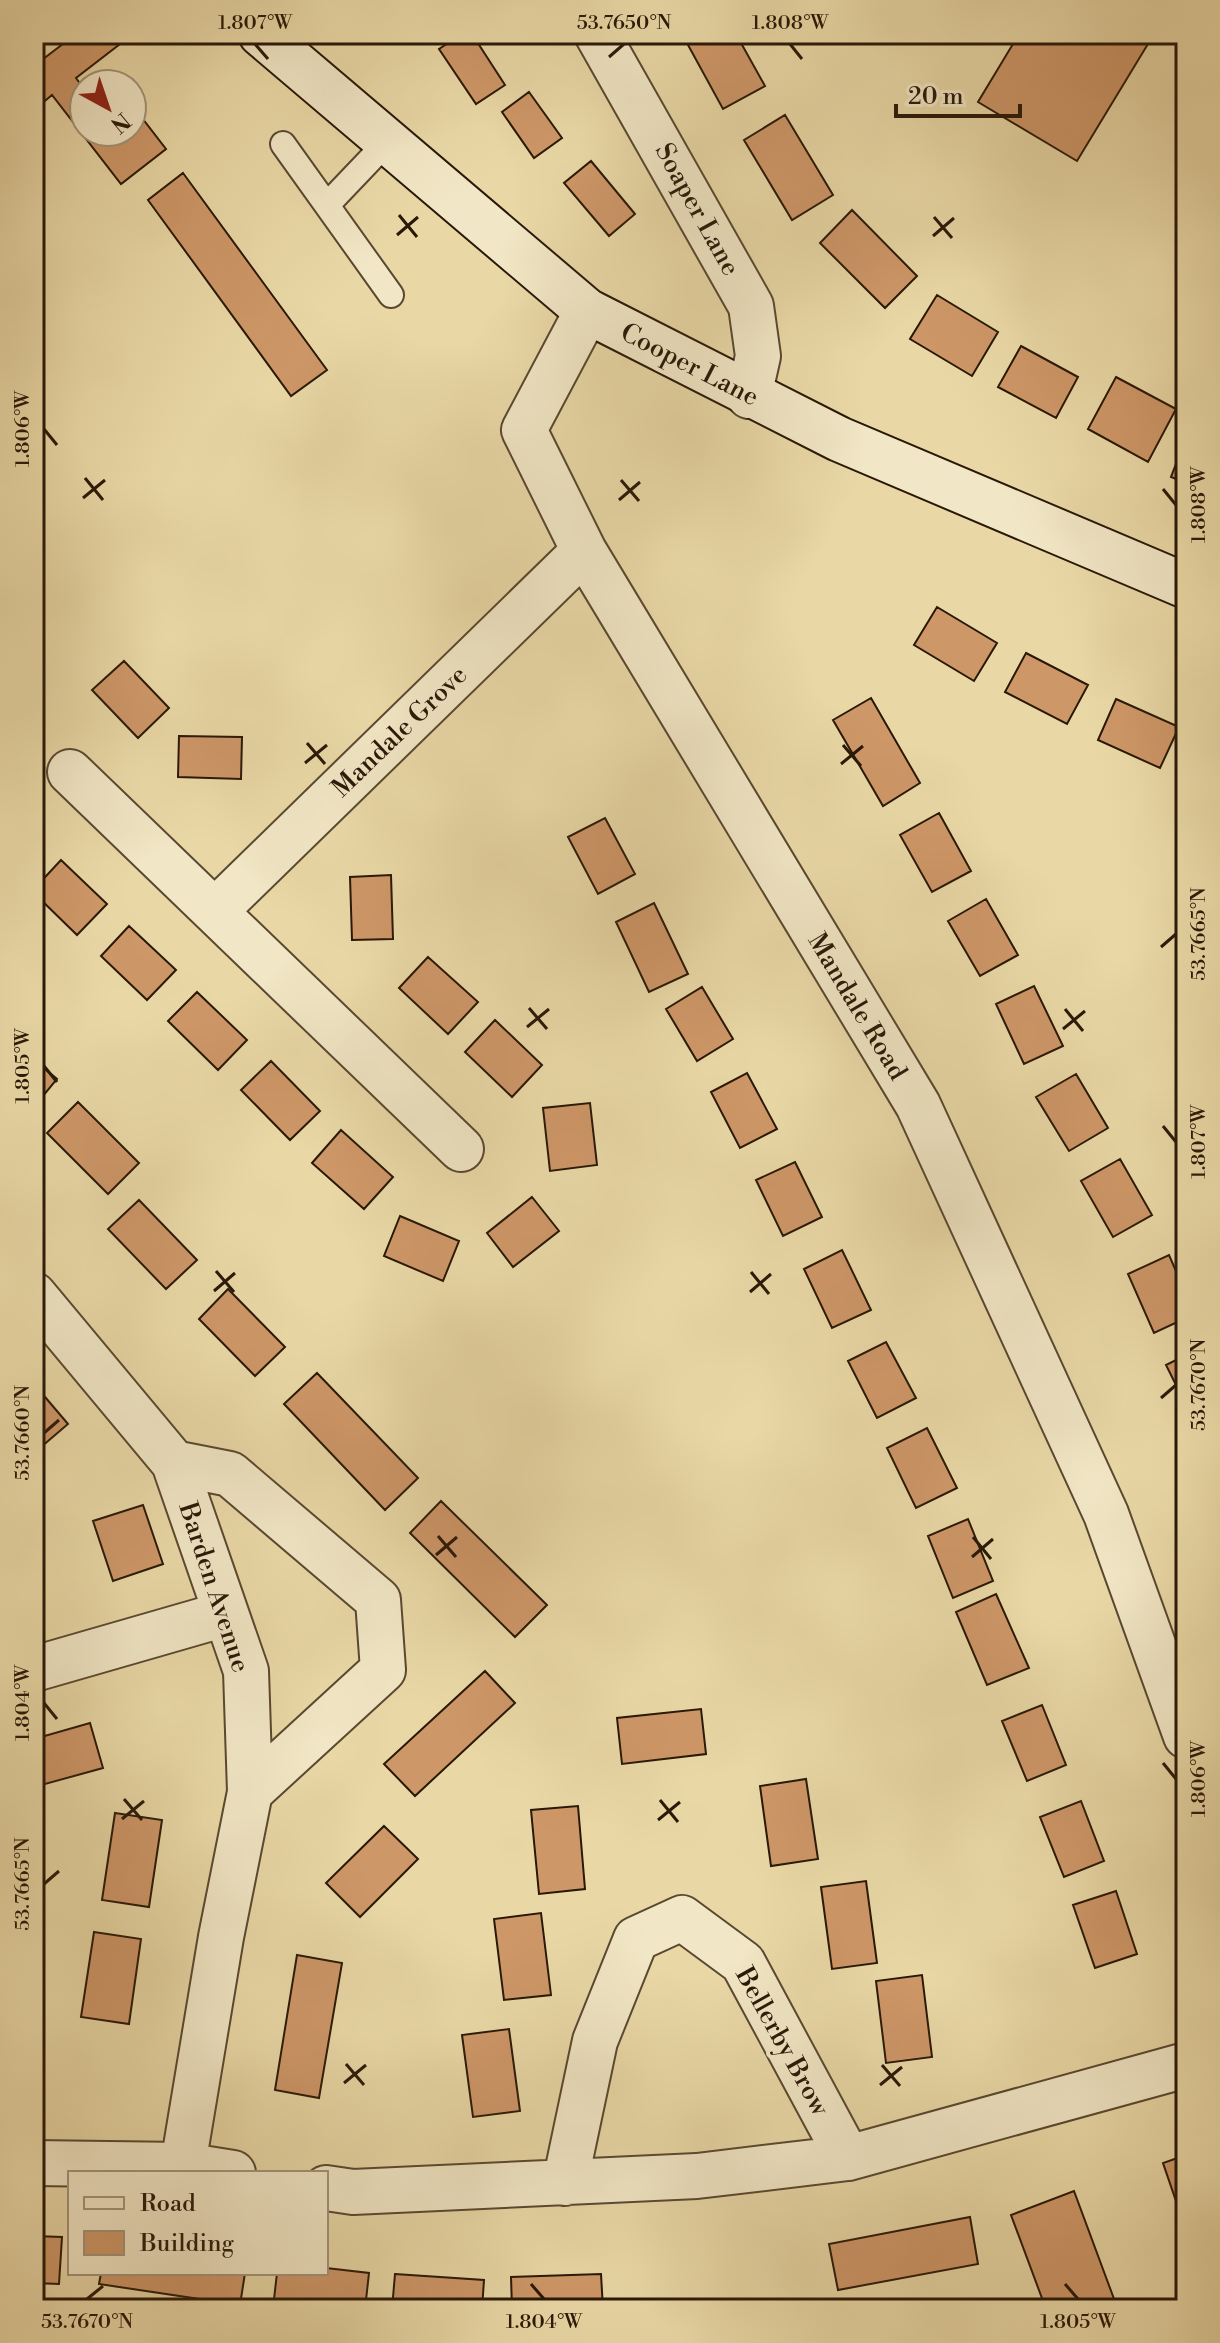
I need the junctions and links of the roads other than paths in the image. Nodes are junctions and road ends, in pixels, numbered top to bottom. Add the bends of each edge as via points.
1 (261, 34) edge
2 (597, 34) edge
3 (388, 141) junction
4 (283, 144) dead end
5 (327, 205) junction
6 (391, 295) dead end
7 (587, 311) junction
8 (749, 396) junction
9 (584, 551) junction
10 (1186, 586) edge
11 (70, 772) dead end
12 (215, 911) junction
13 (461, 1149) dead end
14 (34, 1295) edge
15 (174, 1463) junction
16 (225, 1614) junction
17 (34, 1669) edge
18 (1186, 1736) edge
19 (250, 1792) junction
20 (1186, 2065) edge
21 (848, 2158) junction
22 (34, 2163) edge
23 (183, 2165) junction
24 (220, 2171) edge
25 (565, 2183) junction
26 (328, 2188) edge

1 - 3 street, Cooper Lane
2 - 8 street, Soaper Lane via 751,306 758,356
3 - 5 lane
3 - 7 street, Cooper Lane
4 - 5 lane
5 - 6 lane
7 - 8 street, Cooper Lane
7 - 9 street, Mandale Road via 524,430
8 - 10 street, Cooper Lane
9 - 12 street, Mandale Grove
9 - 18 street, Mandale Road via 918,1105 1106,1514
11 - 12 street
12 - 13 street
14 - 15 street, Barden Avenue
15 - 16 street, Barden Avenue
15 - 19 street via 230,1474 378,1600 383,1670
16 - 17 street
16 - 19 street, Barden Avenue via 246,1671
19 - 23 street, Barden Avenue
20 - 21 street
21 - 25 street via 697,2176
21 - 25 street, Bellerby Brow via 743,1963 682,1918 636,1939 595,2041
22 - 23 street
23 - 24 street
25 - 26 street via 353,2192

